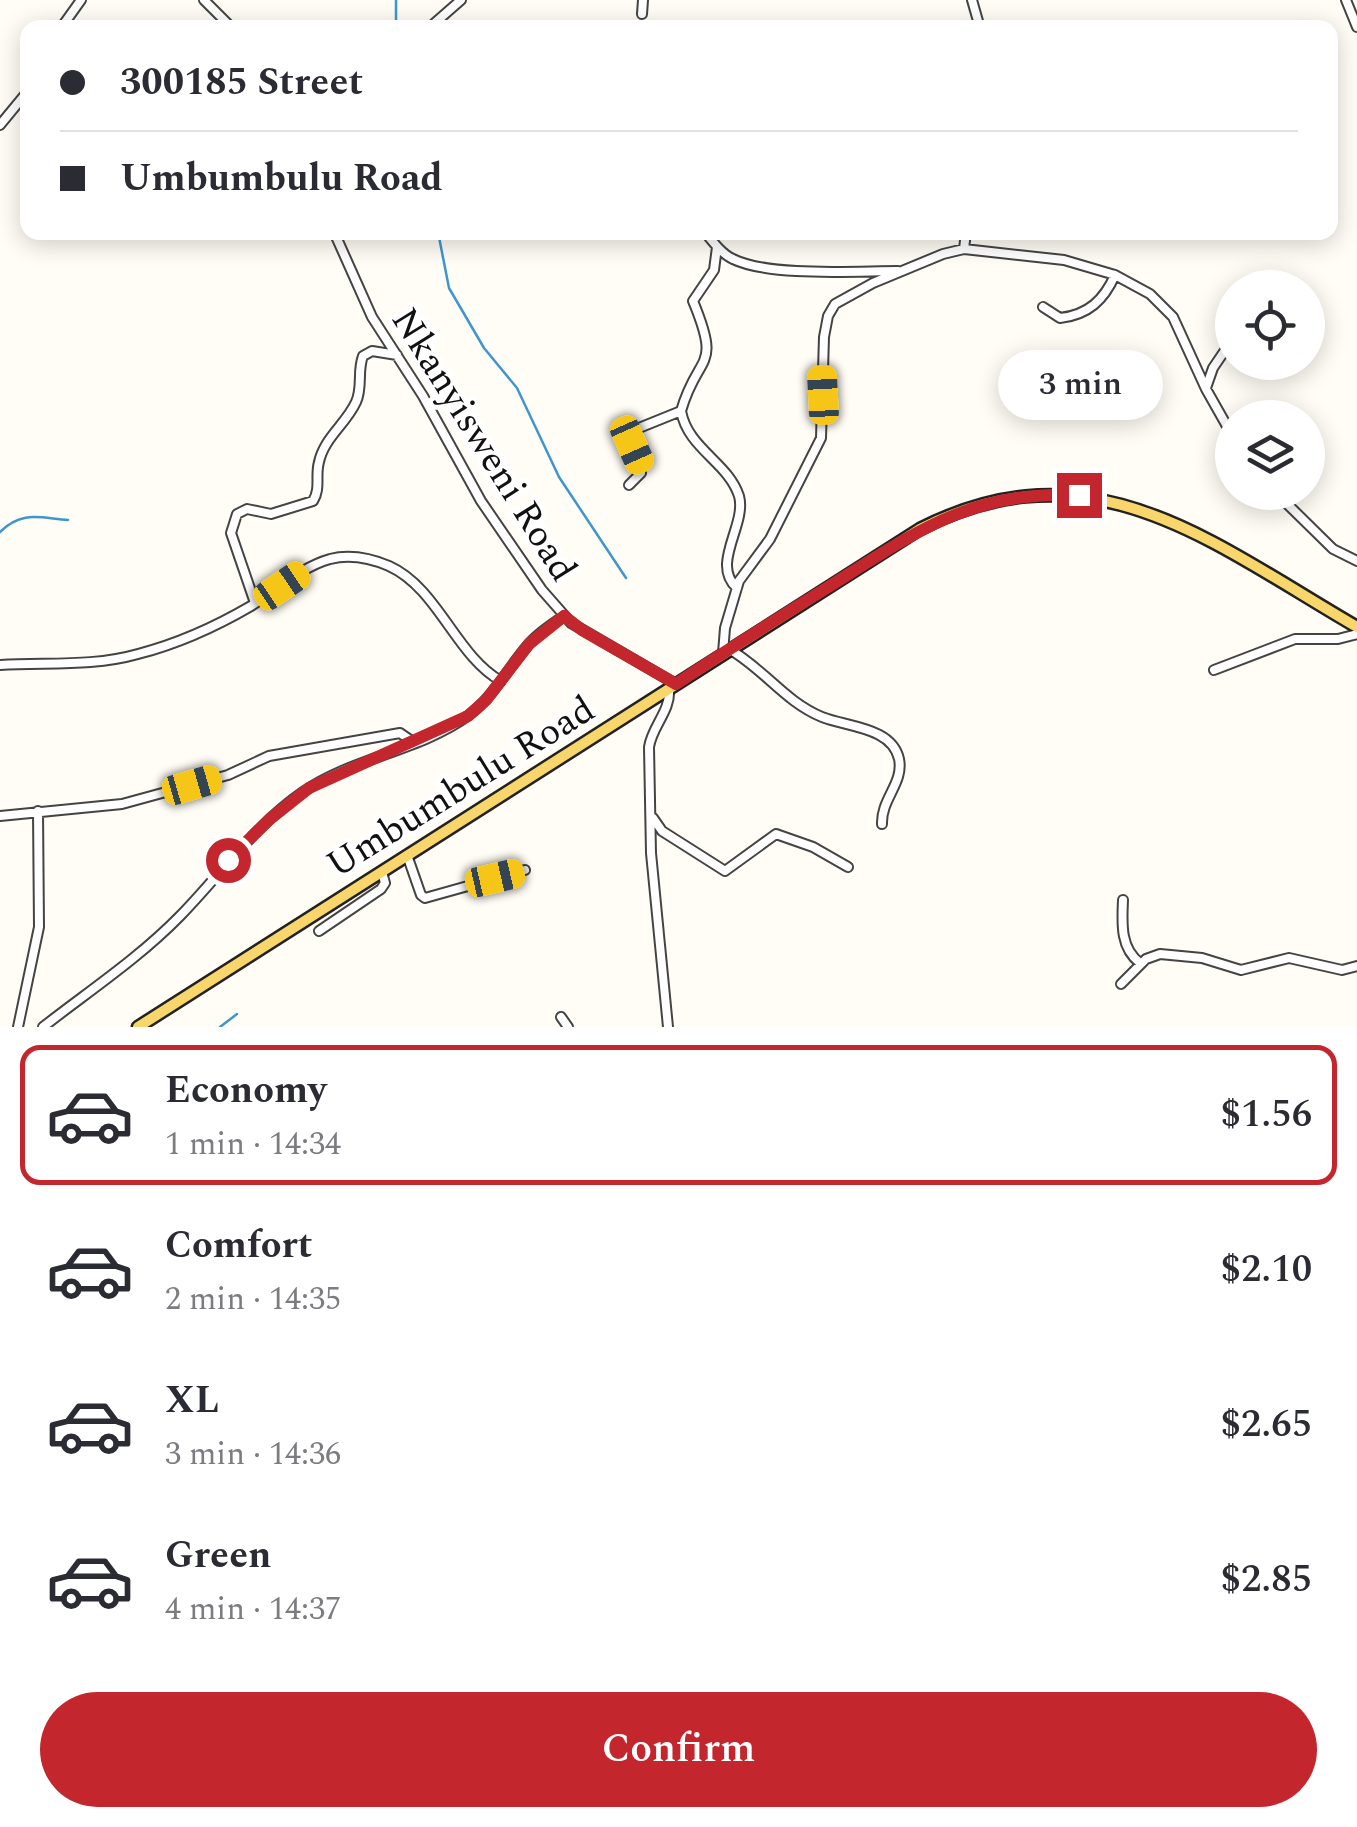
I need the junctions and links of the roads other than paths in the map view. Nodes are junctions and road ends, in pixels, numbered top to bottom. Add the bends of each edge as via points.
1 (204, 0) edge
2 (461, 0) edge
3 (643, 0) edge
4 (1346, 0) edge
5 (642, 14) dead end
6 (224, 20) edge
7 (438, 20) edge
8 (1357, 28) edge
9 (20, 101) edge
10 (0, 125) edge
11 (337, 240) edge
12 (711, 240) edge
13 (965, 240) edge
14 (717, 247) junction
15 (964, 249) junction
16 (902, 271) junction
17 (1115, 276) junction
18 (1044, 307) dead end
19 (396, 355) junction
20 (1215, 365) edge
21 (1206, 389) junction
22 (1215, 405) edge
23 (682, 411) junction
24 (629, 485) dead end
25 (1293, 510) edge
26 (1357, 561) edge
27 (737, 588) junction
28 (255, 603) junction
29 (564, 616) junction
30 (1357, 627) edge
31 (1357, 634) edge
32 (726, 651) junction
33 (0, 665) edge
34 (1214, 670) dead end
35 (501, 681) junction
36 (672, 686) junction
37 (413, 742) junction
38 (38, 811) junction
39 (651, 814) junction
40 (0, 816) edge
41 (882, 824) dead end
42 (406, 856) junction
43 (848, 867) dead end
44 (525, 870) dead end
45 (382, 872) junction
46 (1124, 900) dead end
47 (319, 931) dead end
48 (1140, 963) junction
49 (1357, 966) edge
50 (1121, 984) dead end
51 (561, 1017) dead end
52 (18, 1027) edge
53 (43, 1027) edge
54 (138, 1027) edge
55 (568, 1027) edge
56 (668, 1027) edge

1 - 6 street
2 - 7 street
3 - 5 street
4 - 8 street
9 - 10 street
11 - 19 street, Nkanyisweni Road
12 - 14 street
13 - 15 street
14 - 16 street via 751,264
14 - 23 street via 714,270 693,302 709,348
15 - 16 street
15 - 17 street via 1051,258
16 - 27 street via 849,294 828,316 820,444
17 - 18 street via 1084,312 1060,318
17 - 21 street via 1157,299 1173,317
19 - 28 street via 363,356 356,403 323,450 313,501 265,515 244,509 234,518 231,533
19 - 29 street, Nkanyisweni Road via 500,532
20 - 21 street
21 - 22 street
23 - 24 street via 634,430 642,473
23 - 27 street via 690,437 738,496 727,562
25 - 26 street via 1326,543
27 - 32 street
28 - 33 street via 200,633 120,659
28 - 35 street via 316,564 346,556 368,559 404,576 482,668
29 - 35 street via 529,644
29 - 36 street, Nkanyisweni Road
30 - 32 main road, Umbumbulu Road via 1160,516 1107,499 1034,494 934,522
31 - 34 street via 1296,639
32 - 36 main road, Umbumbulu Road
32 - 41 street via 749,661 809,712 892,743 900,775
35 - 37 street via 468,716
36 - 39 street via 648,748
36 - 42 main road, Umbumbulu Road
37 - 38 street via 394,734 286,752 228,776 122,804
37 - 53 street via 300,794 236,850 147,948
38 - 40 street
38 - 52 street via 39,927
39 - 43 street via 662,831 727,871 776,834
39 - 56 street
42 - 44 street via 426,898
42 - 45 main road, Umbumbulu Road
45 - 47 street via 382,889
45 - 54 main road, Umbumbulu Road
46 - 48 street via 1125,943
48 - 49 street via 1166,954 1244,970 1289,958 1342,970
48 - 50 street
51 - 55 street

